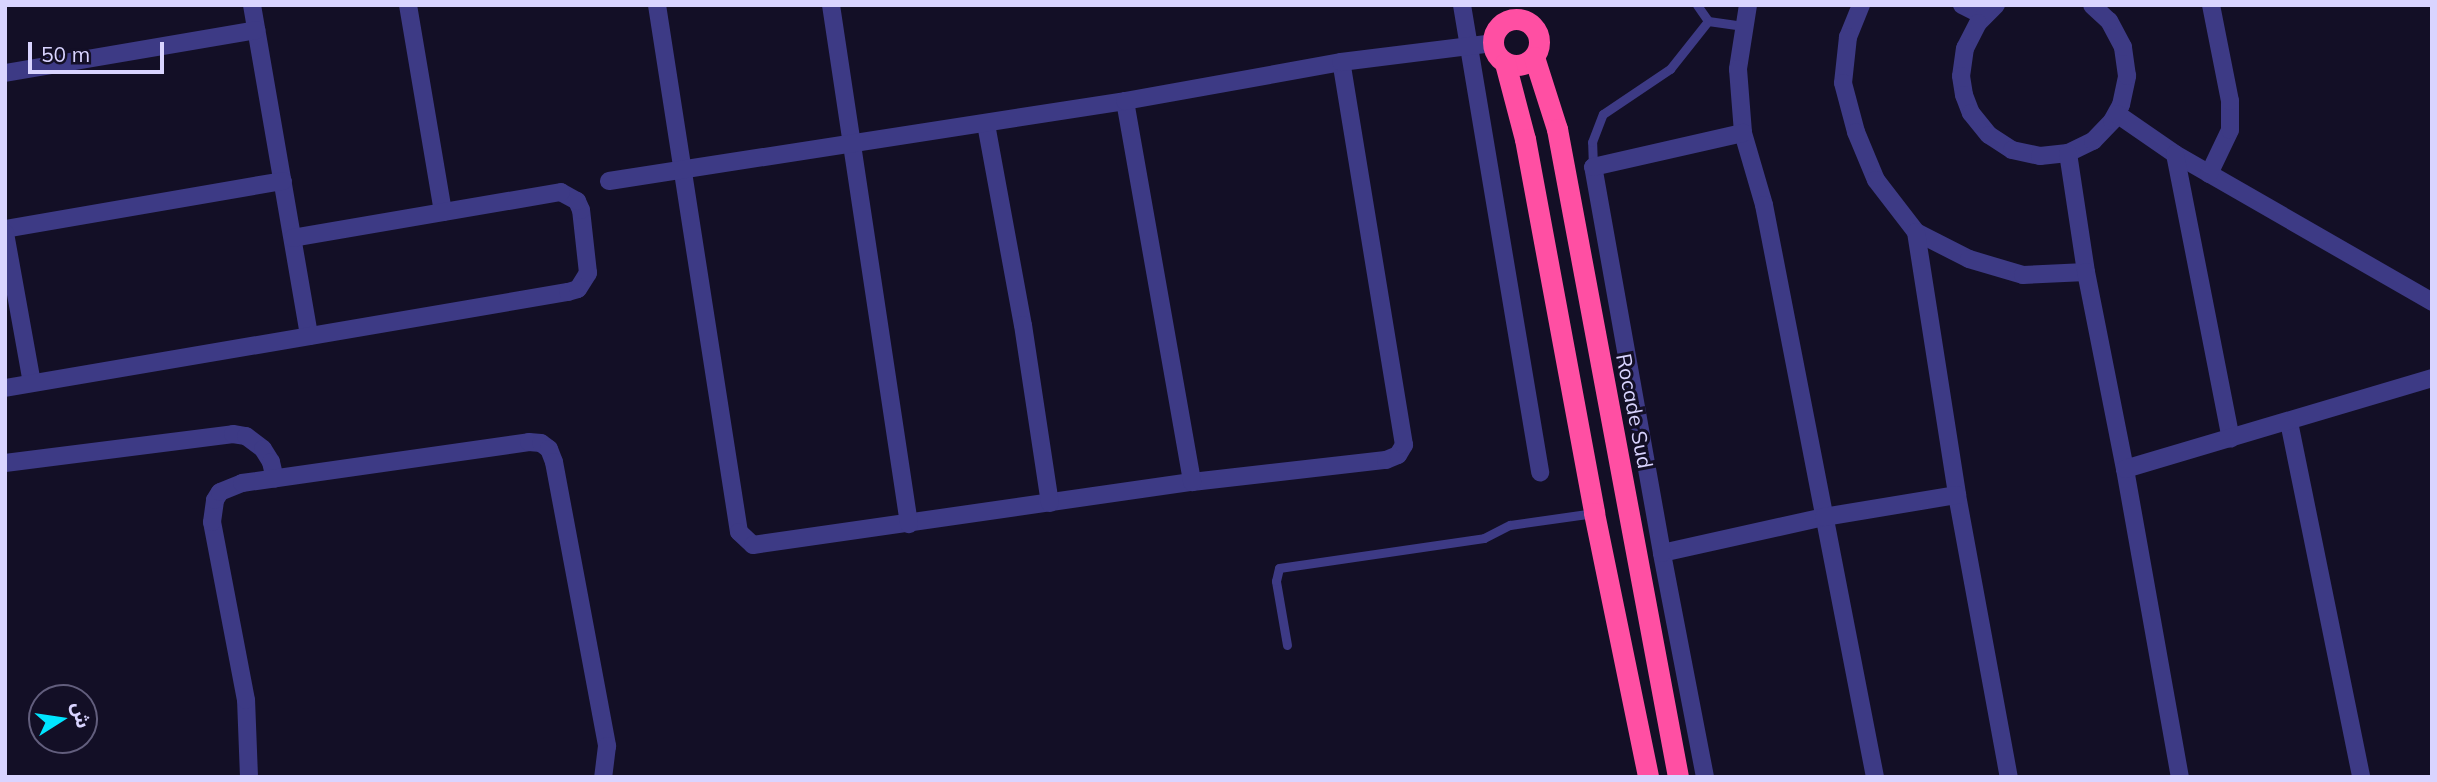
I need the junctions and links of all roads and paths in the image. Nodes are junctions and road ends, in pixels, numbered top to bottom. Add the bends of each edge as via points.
1 (252, 5) edge
2 (408, 5) edge
3 (657, 5) edge
4 (831, 5) edge
5 (1462, 5) edge
6 (1496, 5) edge
7 (1533, 5) edge
8 (1697, 5) edge
9 (1748, 5) edge
10 (1861, 5) edge
11 (1962, 5) edge
12 (2092, 5) edge
13 (2211, 5) edge
14 (1990, 10) edge
15 (1708, 21) junction
16 (1742, 26) junction
17 (1533, 27) junction
18 (256, 30) junction
19 (1495, 36) junction
20 (1467, 44) junction
21 (1534, 57) junction
22 (1342, 62) junction
23 (1505, 63) junction
24 (5, 73) edge
25 (1125, 102) junction
26 (2117, 114) junction
27 (986, 124) junction
28 (1743, 133) junction
29 (851, 142) junction
30 (2068, 153) junction
31 (2175, 154) junction
32 (1593, 167) junction
33 (685, 171) junction
34 (2209, 173) junction
35 (283, 181) junction
36 (609, 181) dead end
37 (443, 212) junction
38 (5, 231) edge
39 (1916, 232) junction
40 (293, 238) junction
41 (2086, 272) junction
42 (2432, 302) edge
43 (309, 336) junction
44 (2432, 379) edge
45 (32, 383) junction
46 (5, 388) edge
47 (2289, 422) junction
48 (2231, 439) junction
49 (5, 463) edge
50 (2126, 469) junction
51 (1540, 473) dead end
52 (275, 479) junction
53 (1192, 482) junction
54 (1957, 495) junction
55 (1050, 503) junction
56 (1594, 513) junction
57 (1824, 517) junction
58 (909, 524) junction
59 (1662, 553) junction
60 (1287, 645) dead end
61 (249, 777) edge
62 (603, 777) edge
63 (1648, 777) edge
64 (1678, 777) edge
65 (1705, 777) edge
66 (1875, 777) edge
67 (2009, 777) edge
68 (2180, 777) edge
69 (2361, 777) edge

1 - 18 street
2 - 37 street
3 - 33 street
4 - 29 street
5 - 20 street
6 - 19 highway
7 - 17 highway, Rocade Sud
8 - 15 lane
9 - 16 street
10 - 39 street via 1848,37 1843,83 1876,180
11 - 14 street
12 - 26 street via 2115,29 2125,57 2126,86
13 - 34 street via 2230,101 2230,130
14 - 30 street via 1968,39 1961,67 1971,113 1989,135 2012,150 2040,156
15 - 16 lane
15 - 32 lane via 1670,69 1603,114 1592,142
16 - 28 street via 1738,69
17 - 19 highway via 1519,19 1504,23
17 - 21 highway, Rocade Sud via 1539,42
18 - 24 street
18 - 35 street
19 - 20 street
19 - 23 highway via 1499,58
20 - 22 street
20 - 51 street
21 - 23 highway via 1520,65
21 - 64 highway, Rocade Sud via 1558,129
22 - 25 street
22 - 53 street via 1404,445 1398,456 1386,460
23 - 56 highway via 1525,139
25 - 27 street
25 - 53 street
26 - 30 street via 2100,135
26 - 31 street
27 - 29 street
27 - 55 street
28 - 32 street
28 - 57 street via 1764,205
29 - 33 street
29 - 58 street
30 - 41 street
31 - 34 street
31 - 48 street
32 - 59 street
33 - 36 street
33 - 58 street via 739,532 753,545
34 - 42 street
35 - 38 street
35 - 40 street
37 - 40 street
37 - 43 street via 549,193 569,194 581,210 588,273 584,282 568,292
38 - 45 street
39 - 41 street via 1969,259 2023,275
39 - 54 street
40 - 43 street
41 - 50 street
43 - 45 street
44 - 47 street
45 - 46 street
47 - 48 street
47 - 69 street
48 - 50 street
49 - 52 street via 233,434 246,436 263,450
50 - 68 street
52 - 61 street via 230,487 215,500 212,510 246,699
52 - 62 street via 529,442 549,449 607,746
53 - 55 street
54 - 57 street
54 - 67 street
55 - 58 street
56 - 60 lane via 1510,525 1484,538 1279,568 1276,581
56 - 63 highway
57 - 59 street
57 - 66 street
59 - 65 street

